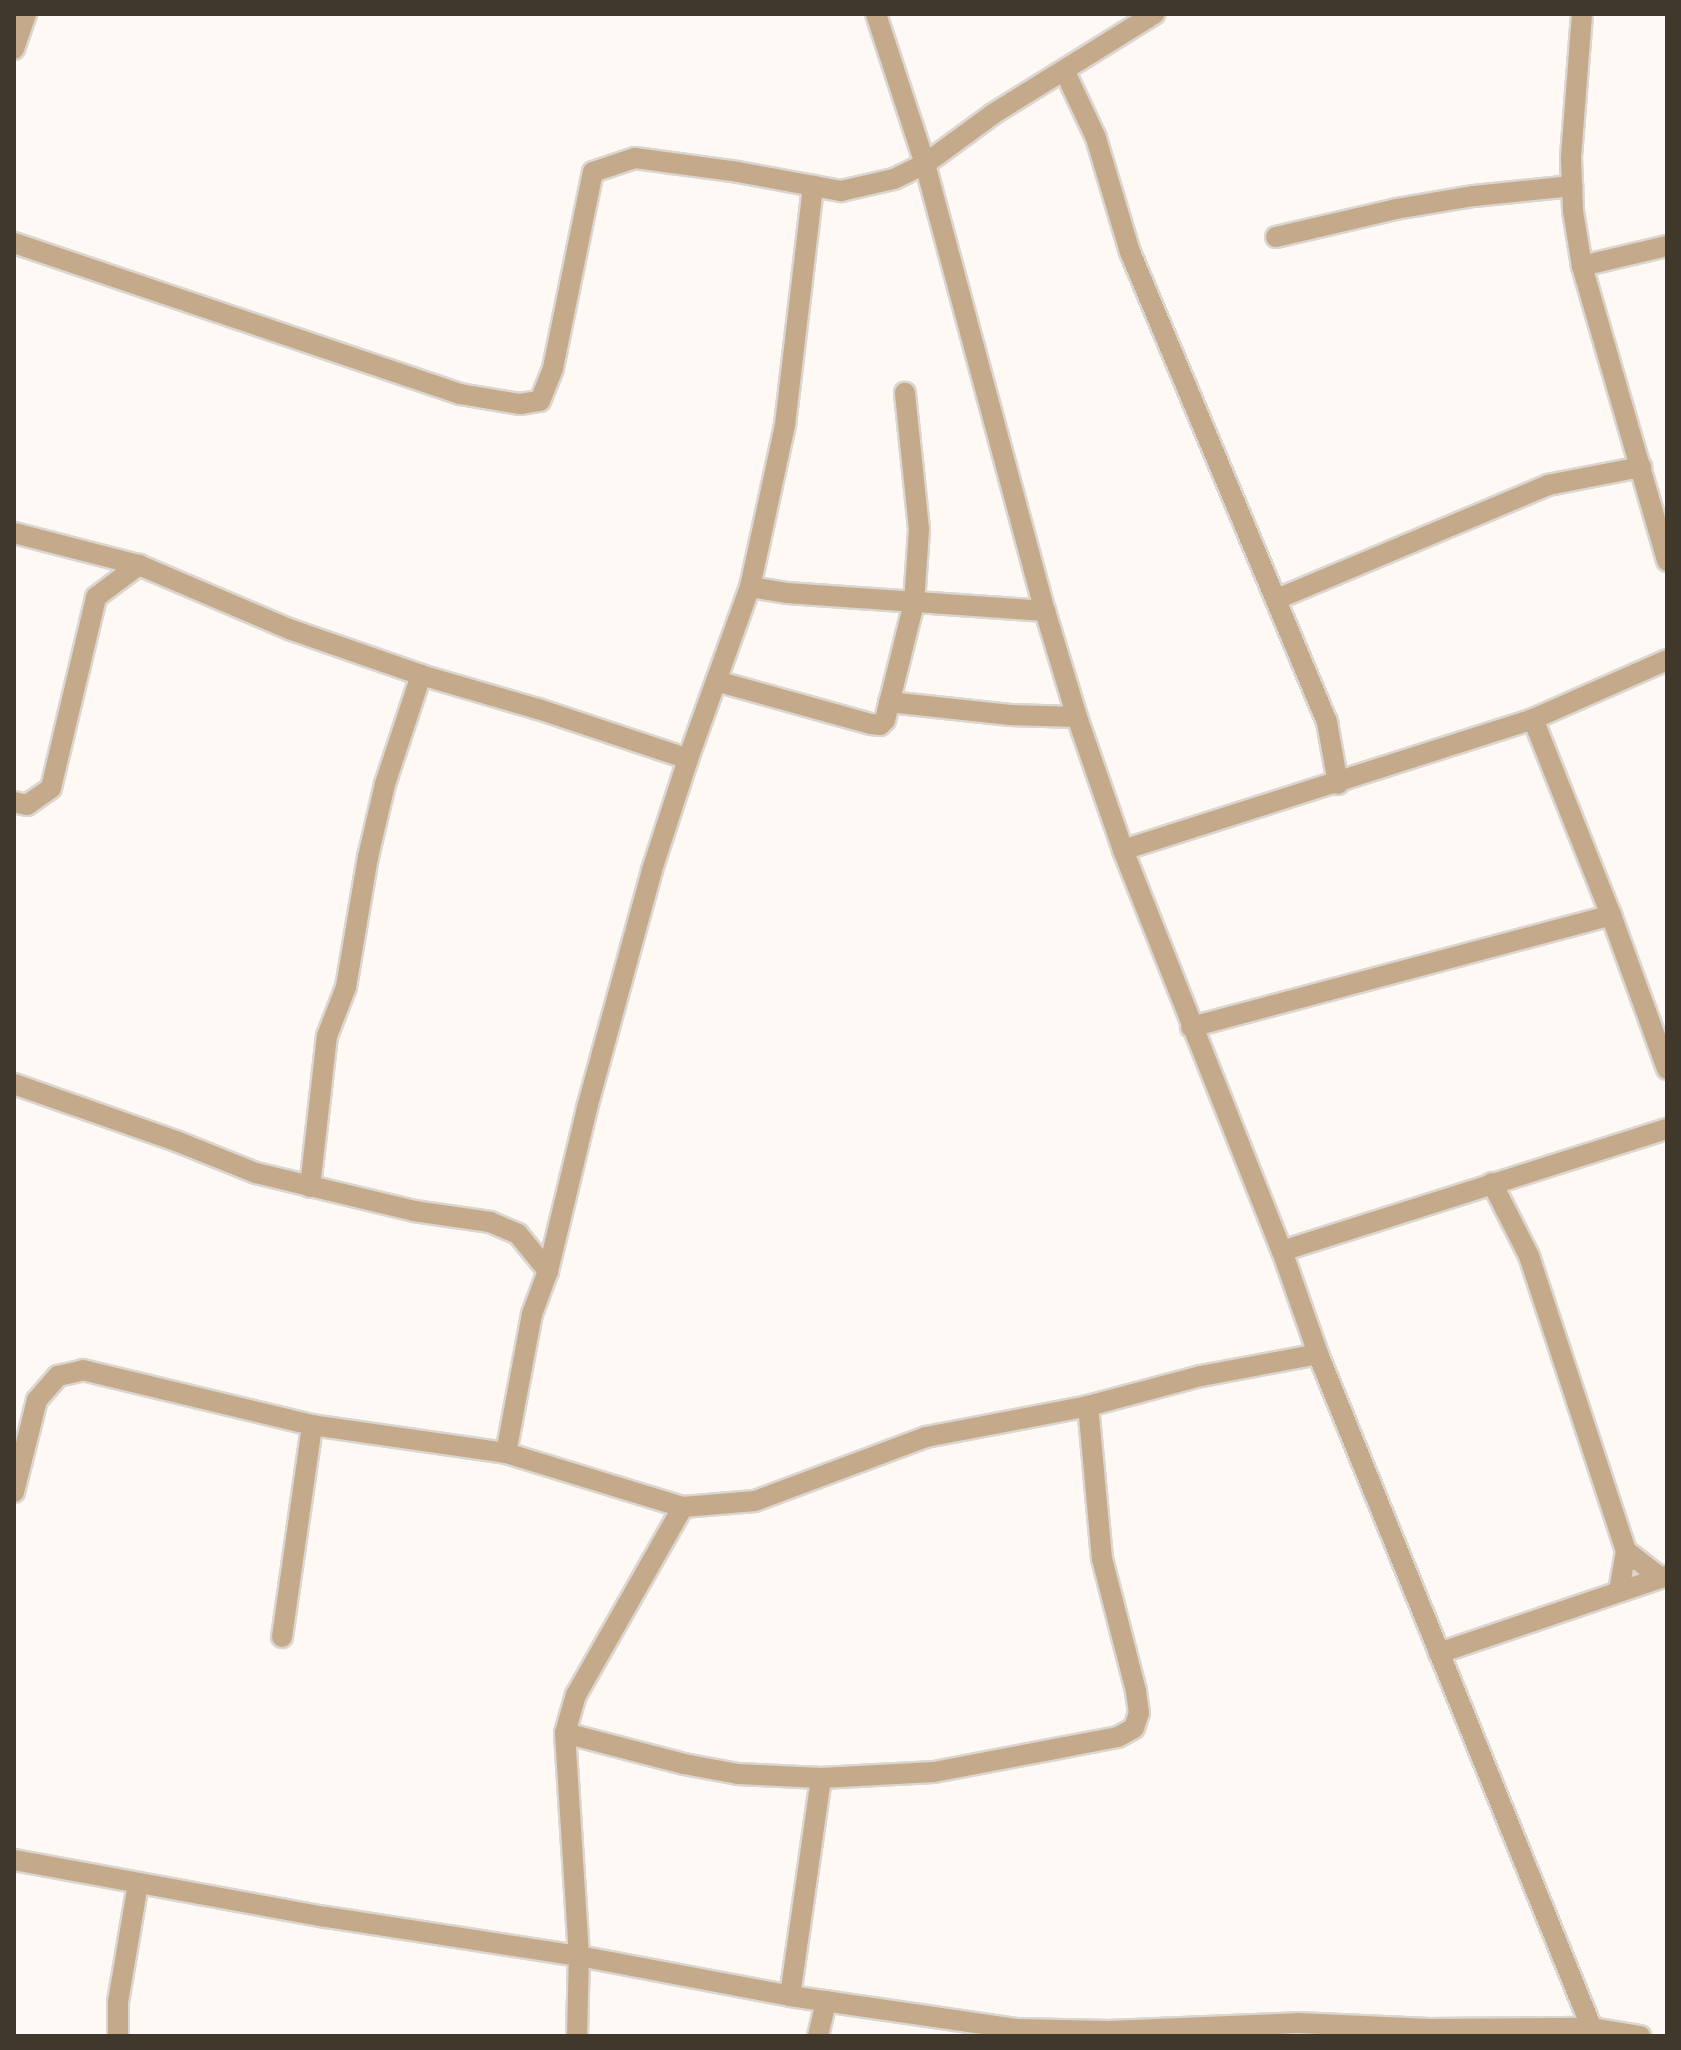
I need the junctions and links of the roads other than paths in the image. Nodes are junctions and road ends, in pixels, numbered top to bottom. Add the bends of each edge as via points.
1 (26, 14) edge
2 (876, 14) edge
3 (1154, 14) edge
4 (1582, 14) edge
5 (14, 49) edge
6 (1065, 72) junction
7 (925, 164) junction
8 (813, 186) junction
9 (1572, 186) junction
10 (1276, 237) dead end
11 (14, 243) edge
12 (1667, 246) edge
13 (1582, 266) junction
14 (905, 393) dead end
15 (1641, 467) junction
16 (14, 533) edge
17 (1667, 561) edge
18 (139, 565) junction
19 (750, 587) junction
20 (1277, 599) junction
21 (914, 603) junction
22 (1045, 611) junction
23 (1667, 660) edge
24 (421, 675) junction
25 (716, 681) junction
26 (889, 702) junction
27 (1077, 717) junction
28 (1533, 719) junction
29 (688, 759) junction
30 (1338, 784) junction
31 (14, 802) edge
32 (1123, 850) junction
33 (1611, 915) junction
34 (1191, 1027) junction
35 (1667, 1069) edge
36 (14, 1084) edge
37 (1667, 1129) edge
38 (1492, 1183) junction
39 (310, 1187) junction
40 (1282, 1251) junction
41 (548, 1271) junction
42 (1318, 1354) junction
43 (1088, 1406) junction
44 (312, 1425) junction
45 (506, 1453) junction
46 (14, 1492) edge
47 (683, 1507) junction
48 (1626, 1551) junction
49 (1664, 1577) edge
50 (1619, 1591) junction
51 (282, 1637) dead end
52 (1439, 1653) junction
53 (565, 1733) junction
54 (821, 1778) junction
55 (14, 1860) edge
56 (138, 1884) junction
57 (579, 1956) junction
58 (790, 1996) junction
59 (826, 2001) junction
60 (1594, 2032) edge
61 (118, 2036) edge
62 (577, 2036) edge
63 (818, 2036) edge
64 (1640, 2036) edge

1 - 5 street
2 - 7 street
3 - 6 street
4 - 9 street
6 - 7 street via 993,114
6 - 20 street via 1096,138 1136,266
7 - 8 street via 894,179 841,191
7 - 22 street
8 - 11 street via 635,158 593,172 553,368 540,401 520,404 460,394
8 - 19 street via 785,425
9 - 10 street via 1396,209
9 - 13 street
12 - 13 street
13 - 15 street
14 - 21 street via 919,529
15 - 17 street
15 - 20 street via 1548,485
16 - 18 street
18 - 24 street via 289,629
18 - 31 street via 96,597 51,788 27,805
19 - 21 street
19 - 25 street
20 - 30 street via 1327,722
21 - 22 street
21 - 26 street
22 - 27 street
23 - 28 street
24 - 29 street
24 - 39 street via 385,784 346,987 327,1036
25 - 26 street via 871,724 885,720
25 - 29 street
26 - 27 street
27 - 32 street
28 - 30 street
28 - 33 street
29 - 41 street via 652,870
30 - 32 street
32 - 34 street
33 - 34 street
33 - 35 street
34 - 40 street
36 - 39 street via 256,1173
37 - 38 street
38 - 40 street
38 - 48 street via 1529,1256
39 - 41 street via 490,1222 518,1234
40 - 42 street
41 - 45 street via 532,1314
42 - 43 street via 1201,1376
42 - 52 street
43 - 47 street via 926,1437 755,1501
43 - 54 street via 1102,1559 1136,1691 1139,1713 1134,1728 1118,1737 934,1772
44 - 45 street
44 - 46 street via 83,1370 58,1376 37,1400
44 - 51 street
45 - 47 street
47 - 53 street via 576,1695
48 - 49 street
48 - 50 street
49 - 50 street
50 - 52 street
52 - 60 street
53 - 54 street via 738,1774
53 - 57 street
54 - 58 street
55 - 56 street
56 - 57 street
56 - 61 street via 118,2002
57 - 58 street
57 - 62 street
58 - 59 street
59 - 60 street via 1016,2029 1297,2023
59 - 63 street
60 - 64 street

